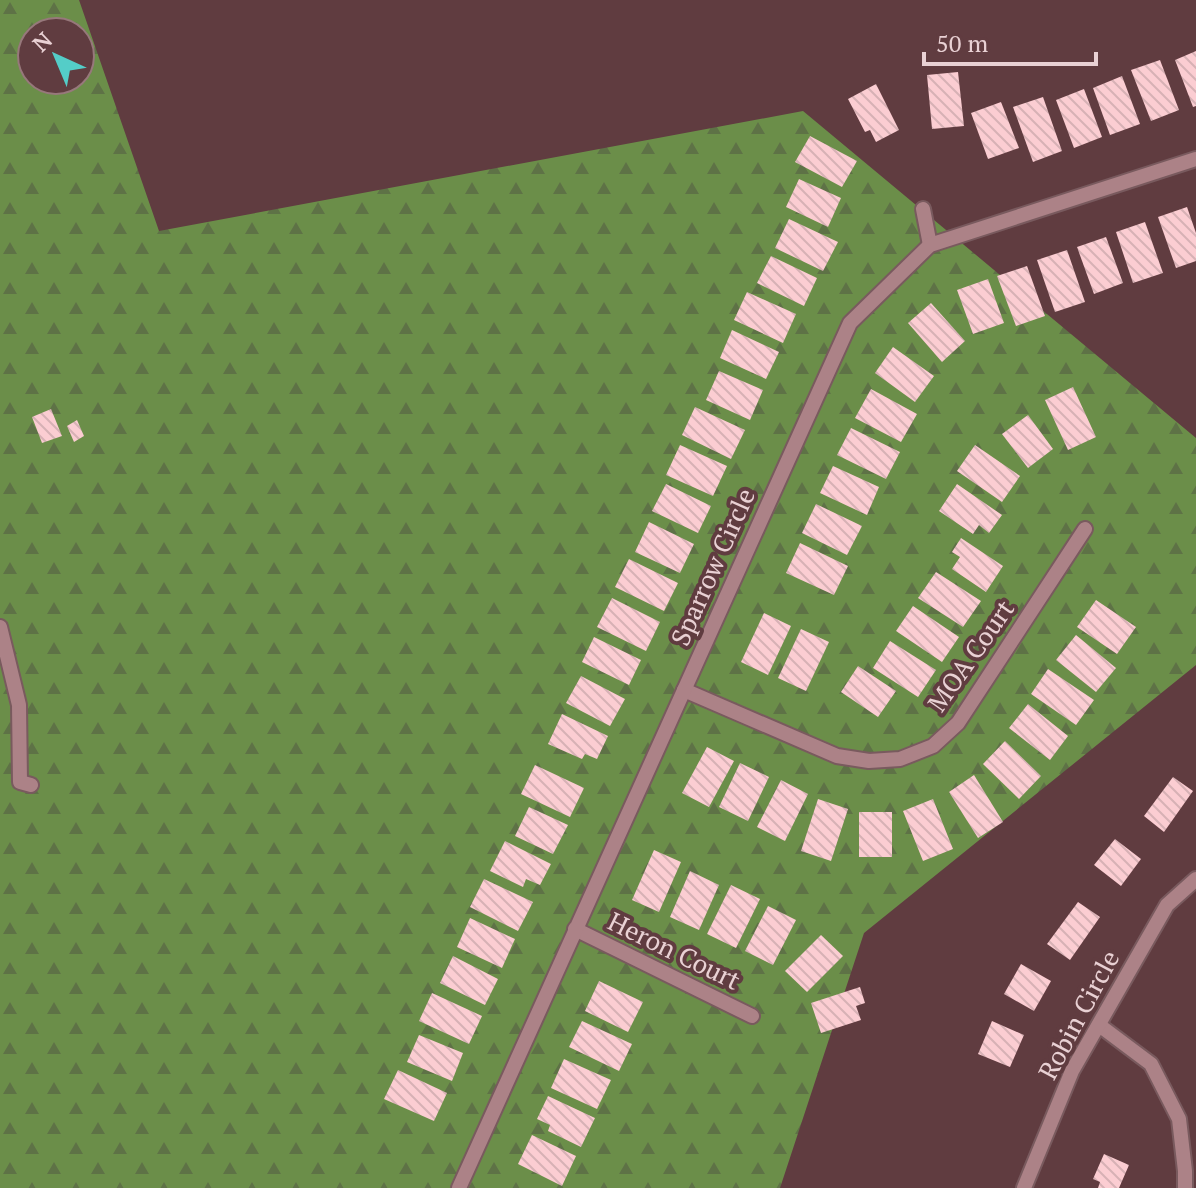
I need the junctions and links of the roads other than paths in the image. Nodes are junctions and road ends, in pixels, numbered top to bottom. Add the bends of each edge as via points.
1 (1196, 159) edge
2 (923, 209) dead end
3 (930, 245) junction
4 (1085, 529) dead end
5 (0, 627) edge
6 (684, 690) junction
7 (31, 785) dead end
8 (1196, 879) edge
9 (575, 929) junction
10 (752, 1016) dead end
11 (1099, 1025) junction
12 (459, 1188) edge
13 (1024, 1188) edge
14 (1185, 1188) edge

1 - 3 street, Sparrow Circle
2 - 3 street
3 - 6 street, Sparrow Circle via 850,323
4 - 6 street, MOA Court via 958,723 933,746 900,759 837,756
5 - 7 street via 19,705 20,782
6 - 9 street, Sparrow Circle
8 - 11 street, Robin Circle via 1167,905
9 - 10 street, Heron Court
9 - 12 street, Sparrow Circle
11 - 13 street, Robin Circle via 1072,1071
11 - 14 street via 1151,1064 1179,1119

